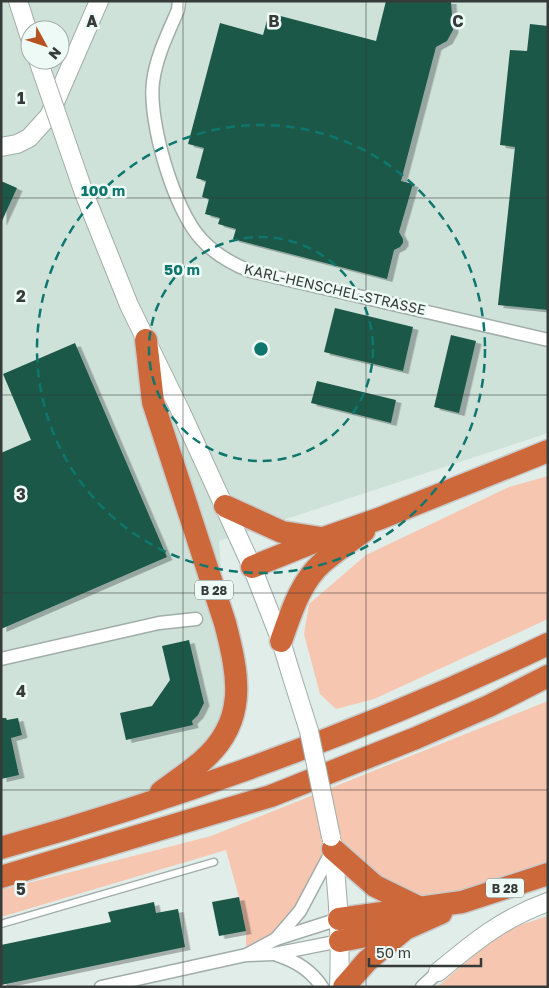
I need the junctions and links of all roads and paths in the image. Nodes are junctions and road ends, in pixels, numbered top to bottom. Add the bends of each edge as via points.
1 (18, 1) edge
2 (99, 1) edge
3 (179, 1) edge
4 (24, 20) edge
5 (41, 70) edge
6 (1, 147) edge
7 (146, 340) junction
8 (548, 340) edge
9 (548, 451) edge
10 (225, 506) junction
11 (381, 518) junction
12 (324, 538) junction
13 (252, 567) junction
14 (196, 619) dead end
15 (548, 637) edge
16 (281, 641) junction
17 (548, 644) edge
18 (521, 656) junction
19 (1, 659) edge
20 (548, 676) edge
21 (548, 694) edge
22 (489, 706) junction
23 (143, 805) junction
24 (332, 843) junction
25 (1, 848) edge
26 (214, 862) dead end
27 (548, 874) edge
28 (1, 877) edge
29 (462, 902) junction
30 (548, 902) edge
31 (421, 908) junction
32 (1, 924) edge
33 (405, 928) junction
34 (339, 930) junction
35 (276, 939) junction
36 (274, 954) junction
37 (246, 955) junction
38 (438, 972) joint
39 (101, 987) edge
40 (322, 987) edge
41 (339, 987) edge
42 (344, 987) edge
43 (422, 987) edge

1 - 4 main road
2 - 6 main road via 49,116 29,138
3 - 8 street, KARL-HENSCHEL-STRASSE via 156,64 151,101 176,197 202,240 228,261 250,271
5 - 7 main road, bridge via 84,193
7 - 10 main road
7 - 23 highway, B 28 via 152,402 225,623 234,656 237,692 227,731 216,747
9 - 11 highway
10 - 12 highway via 282,532
10 - 13 main road
11 - 12 highway
11 - 16 highway via 322,563 308,579 295,601
12 - 13 highway
13 - 16 main road
14 - 19 street via 159,623
15 - 18 highway, B 28
16 - 24 main road, bridge via 309,732
17 - 18 highway, B 28
18 - 23 highway, B 28 via 325,739
20 - 22 highway
21 - 22 highway
22 - 28 highway via 271,796
23 - 25 highway, B 28
24 - 31 highway via 376,886
24 - 34 main road
24 - 35 street via 300,911
26 - 32 lane
27 - 29 highway, B 28
29 - 31 highway, B 28
29 - 33 highway, B 28
30 - 38 main road via 503,922
31 - 34 highway, B 28
33 - 34 highway, B 28
33 - 42 highway, B 28 via 378,950
34 - 35 street
34 - 36 street
34 - 41 main road
35 - 37 street
36 - 37 street
36 - 40 street via 300,965
37 - 39 street
38 - 43 street

